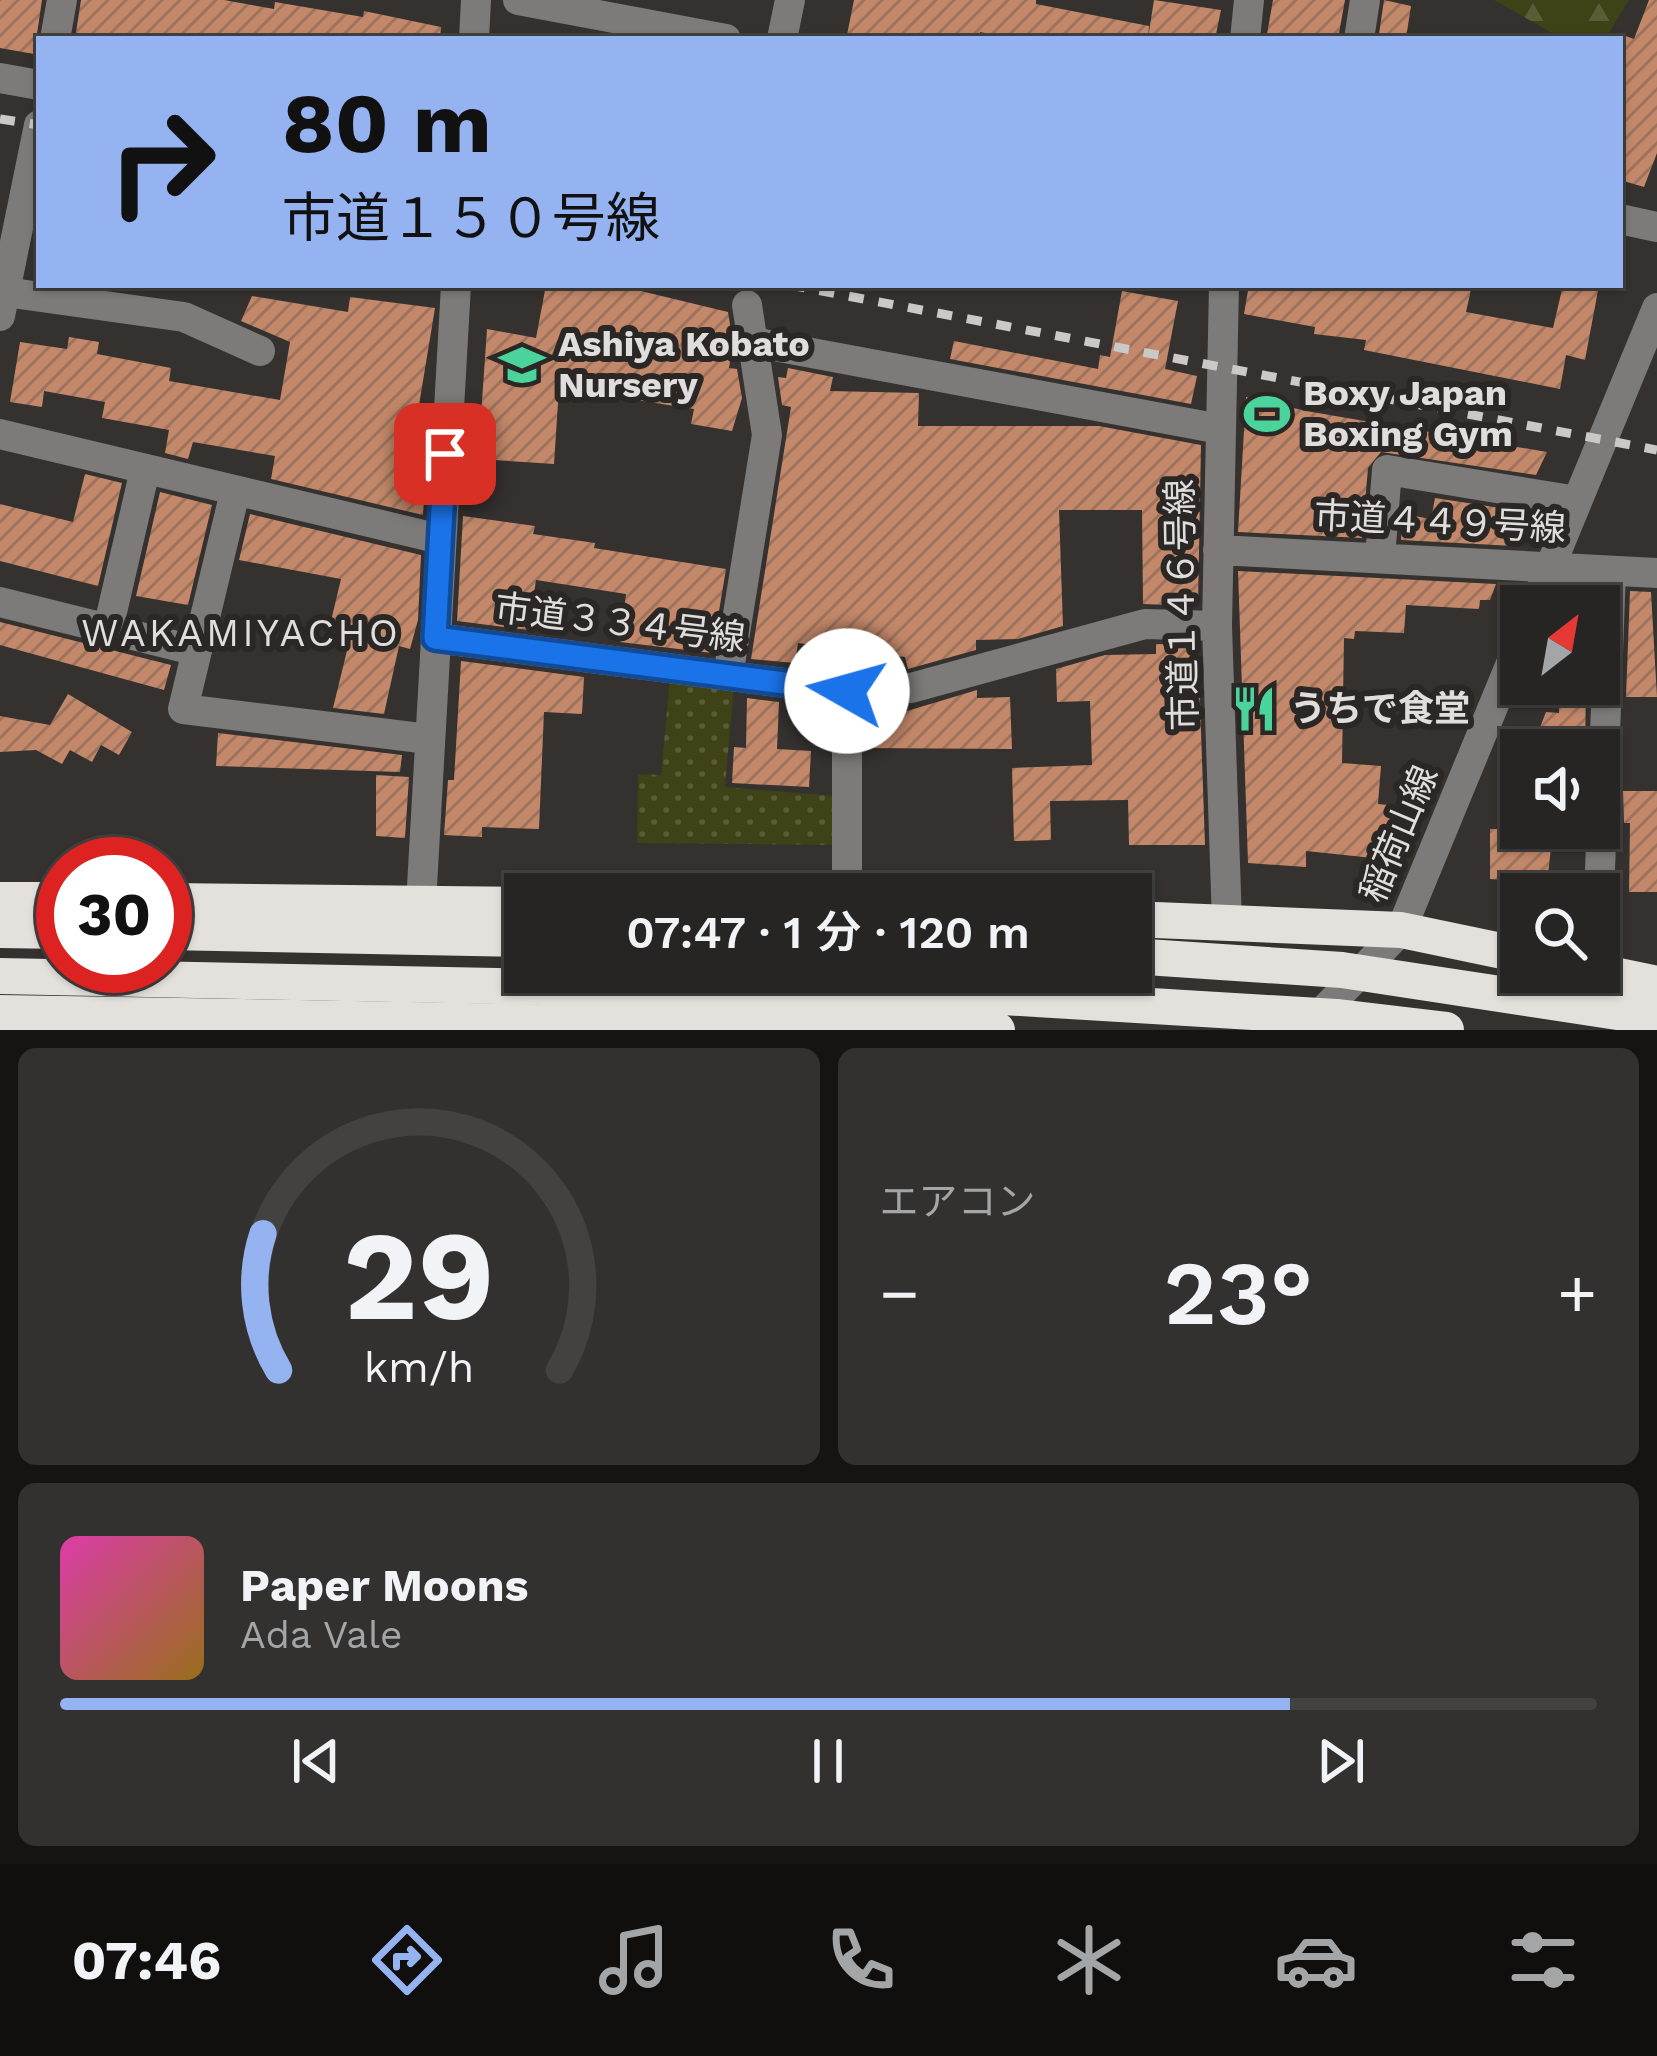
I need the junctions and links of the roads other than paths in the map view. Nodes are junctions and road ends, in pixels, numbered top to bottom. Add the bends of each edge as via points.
1 (62, 0) edge
2 (476, 0) edge
3 (518, 0) edge
4 (790, 0) edge
5 (1249, 0) edge
6 (1365, 0) edge
7 (56, 36) edge
8 (474, 36) edge
9 (710, 36) edge
10 (783, 36) edge
11 (1245, 36) edge
12 (1359, 36) edge
13 (0, 78) edge
14 (36, 85) edge
15 (36, 136) edge
16 (1623, 220) edge
17 (1657, 227) edge
18 (8, 236) edge
19 (456, 288) edge
20 (1217, 288) edge
21 (2, 304) edge
22 (747, 305) dead end
23 (1657, 308) edge
24 (752, 342) junction
25 (260, 351) dead end
26 (1220, 429) junction
27 (0, 434) edge
28 (145, 470) junction
29 (235, 492) junction
30 (1577, 501) junction
31 (440, 539) junction
32 (1218, 550) junction
33 (1380, 558) junction
34 (1550, 567) junction
35 (1611, 571) junction
36 (1657, 573) edge
37 (1543, 585) edge
38 (0, 602) edge
39 (1217, 626) junction
40 (109, 629) junction
41 (435, 638) junction
42 (197, 652) junction
43 (728, 676) junction
44 (1500, 690) edge
45 (847, 691) junction
46 (429, 739) junction
47 (847, 873) edge
48 (1600, 873) edge
49 (0, 900) edge
50 (36, 900) edge
51 (192, 902) edge
52 (422, 904) junction
53 (504, 905) edge
54 (1152, 920) edge
55 (1227, 923) junction
56 (0, 930) edge
57 (1401, 930) junction
58 (36, 931) edge
59 (192, 933) edge
60 (504, 939) edge
61 (1500, 951) edge
62 (1152, 957) edge
63 (0, 976) edge
64 (1620, 976) edge
65 (1657, 984) edge
66 (0, 1013) edge
67 (1657, 1018) edge
68 (415, 1023) edge
69 (997, 1030) edge
70 (1305, 1030) edge
71 (1446, 1030) edge

1 - 7 street
2 - 8 street
3 - 9 street
4 - 10 street
5 - 11 street
6 - 12 street
13 - 14 street
15 - 18 street
16 - 17 street
18 - 21 street
19 - 31 street
20 - 26 street, 市道１４６号線
21 - 25 street via 184,317
22 - 24 street
23 - 30 street
24 - 26 street
24 - 43 street via 766,436
26 - 32 street, 市道１４６号線
27 - 28 street
28 - 29 street
28 - 40 street
29 - 31 street
29 - 42 street
30 - 33 street via 1388,470
30 - 34 street
31 - 41 street
32 - 33 street, 市道４４９号線
32 - 39 street, 市道１４６号線
33 - 34 street, 市道４４９号線
34 - 35 street, 市道４４９号線
34 - 37 street
35 - 36 street, 市道４４９号線
35 - 48 street
38 - 40 street
39 - 45 street, 市道３３４号線 via 1145,624 910,688
39 - 55 street, 市道１４６号線
40 - 42 street
41 - 43 street, 市道３３４号線
41 - 46 street
42 - 46 street via 183,709
43 - 45 street, 市道３３４号線
44 - 57 street, 稲荷山線
45 - 47 street
46 - 52 street
49 - 50 highway
51 - 52 highway
52 - 53 highway
54 - 55 highway
55 - 57 highway
56 - 58 highway
57 - 61 highway
57 - 70 street, 稲荷山線
59 - 60 highway
62 - 67 highway, bridge via 1342,970
63 - 71 highway, bridge via 986,996
64 - 65 highway
66 - 68 highway
68 - 69 highway

